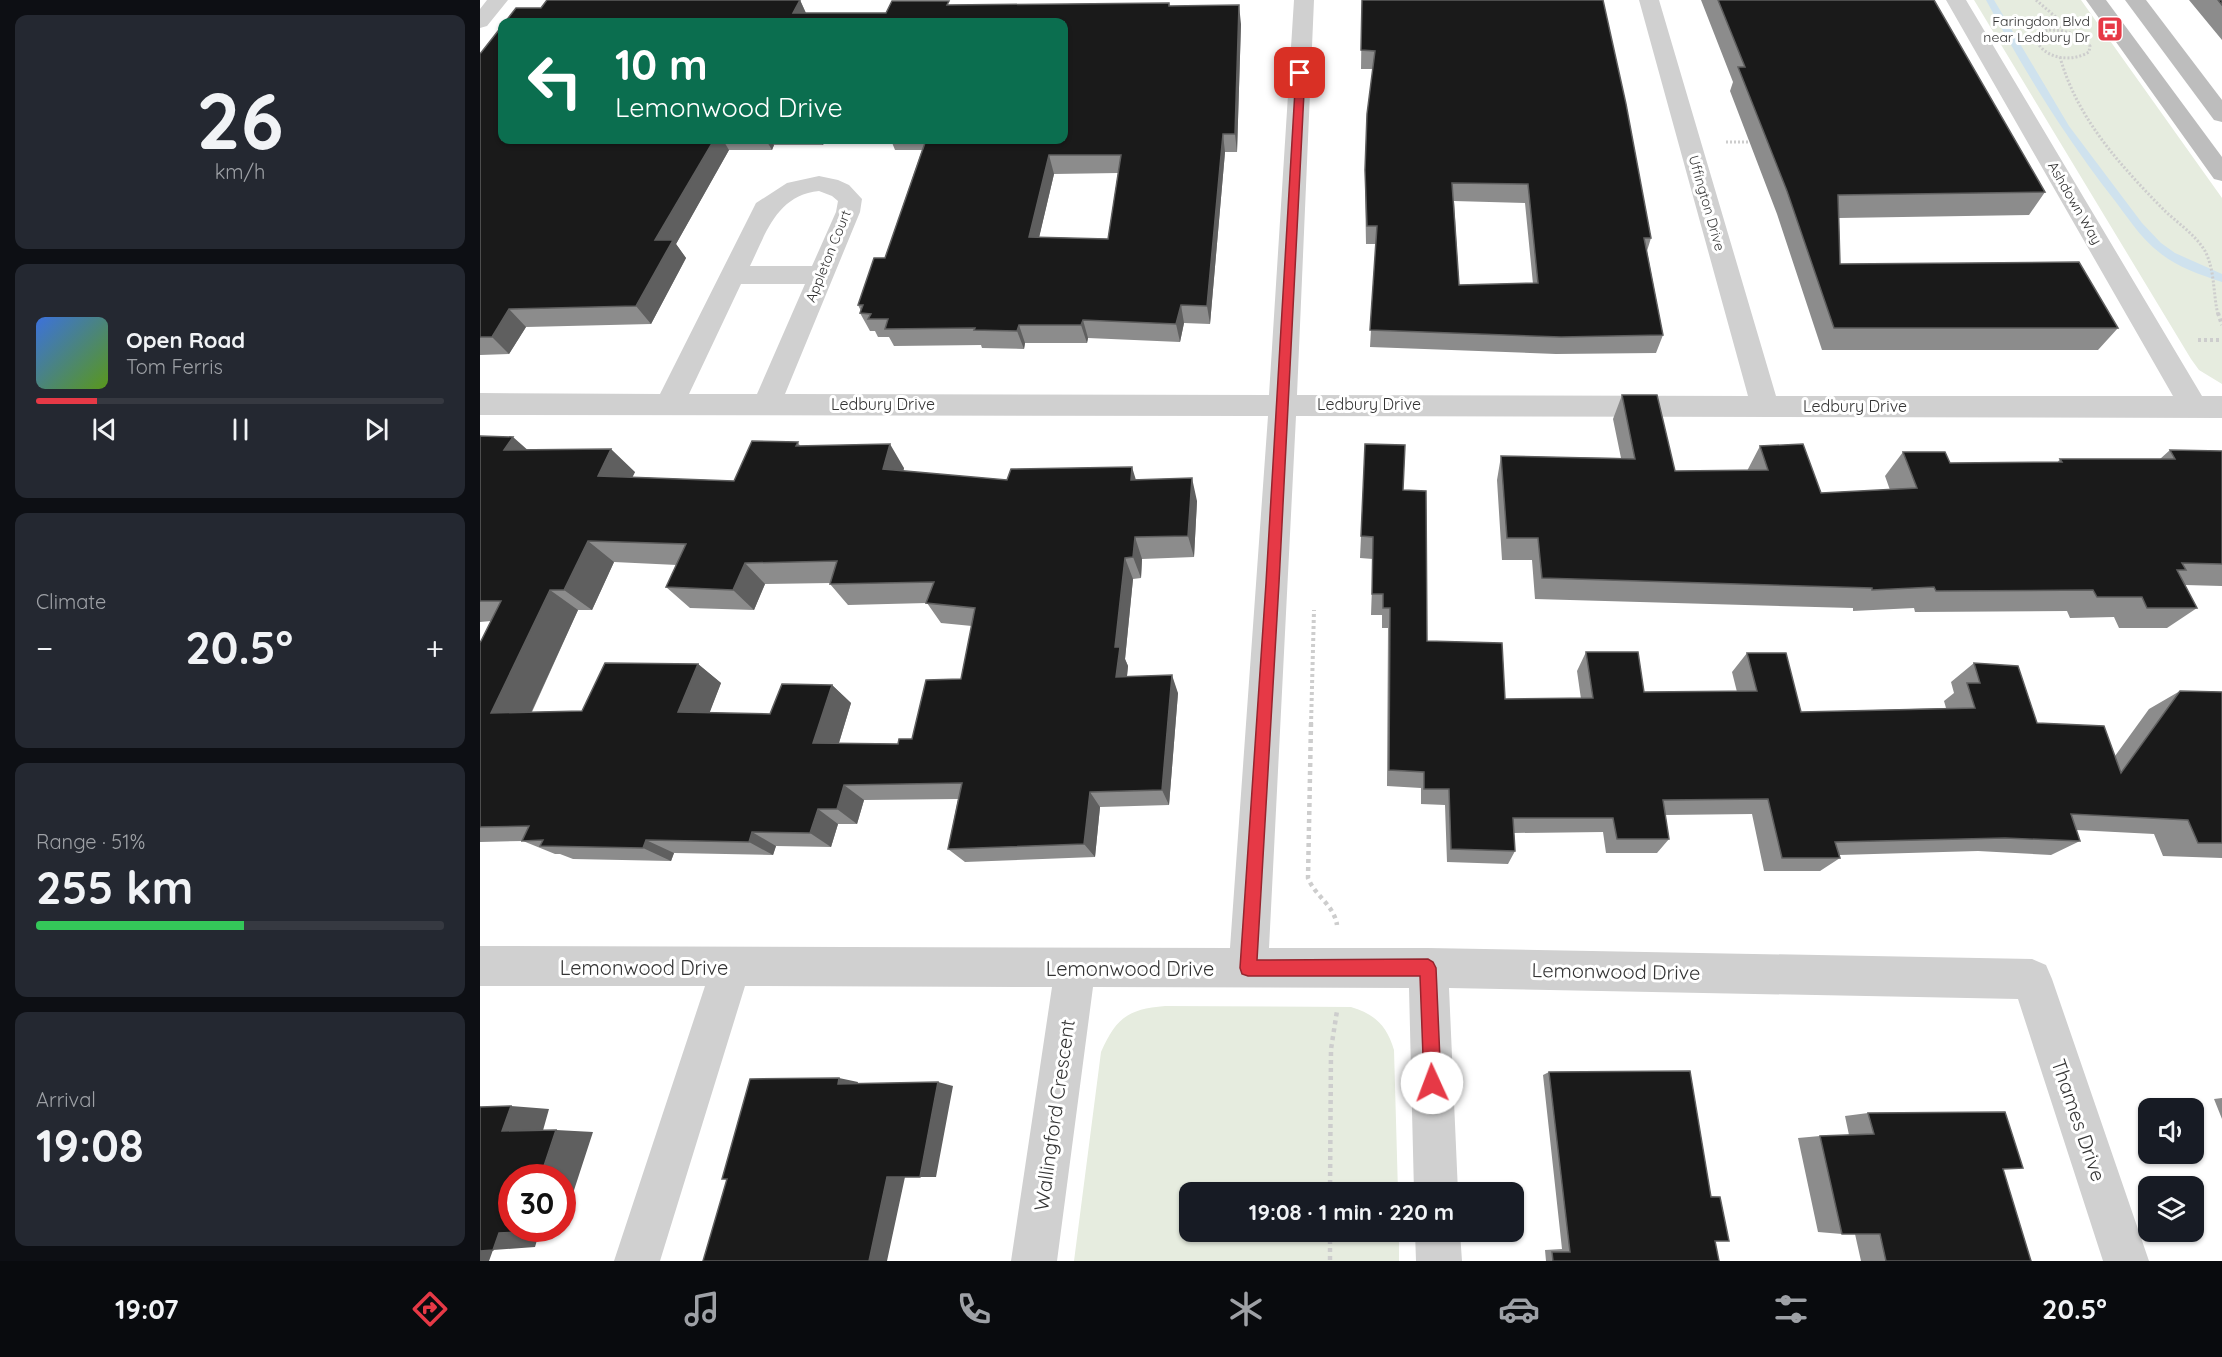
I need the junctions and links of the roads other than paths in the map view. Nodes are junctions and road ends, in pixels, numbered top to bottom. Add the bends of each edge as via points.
1 (498, 0) edge
2 (1304, 0) edge
3 (1649, 0) edge
4 (1956, 0) edge
5 (2096, 0) edge
6 (2135, 0) edge
7 (480, 22) edge
8 (2222, 115) edge
9 (2222, 174) edge
10 (732, 275) junction
11 (821, 275) junction
12 (670, 403) junction
13 (480, 404) edge
14 (767, 404) junction
15 (1283, 404) junction
16 (1765, 406) junction
17 (2194, 407) junction
18 (2222, 407) edge
19 (480, 966) edge
20 (731, 967) junction
21 (1248, 968) junction
22 (1428, 968) junction
23 (1075, 969) junction
24 (2032, 979) joint
25 (1436, 1182) edge
26 (1438, 1242) edge
27 (637, 1261) edge
28 (1034, 1261) edge
29 (1439, 1261) edge
30 (2126, 1261) edge

1 - 7 street
2 - 15 street
3 - 16 street, Uffington Drive
4 - 17 street, Ashdown Way
5 - 9 street
6 - 8 street
10 - 11 street
10 - 11 street, Appleton Court via 765,209 776,197 811,183 829,184 843,190 850,199
10 - 12 street, Appleton Court
11 - 14 street, Appleton Court
12 - 13 street, Ledbury Drive
12 - 14 street, Ledbury Drive
14 - 15 street, Ledbury Drive
15 - 16 street, Ledbury Drive
15 - 21 street
16 - 17 street, Ledbury Drive
17 - 18 street, Ledbury Drive
19 - 20 street, Lemonwood Drive
20 - 23 street, Lemonwood Drive
20 - 27 street
21 - 22 street, Lemonwood Drive
21 - 23 street, Lemonwood Drive
22 - 24 street, Lemonwood Drive
22 - 25 street
23 - 28 street, Wallingford Crescent
24 - 30 street, Thames Drive
26 - 29 street

